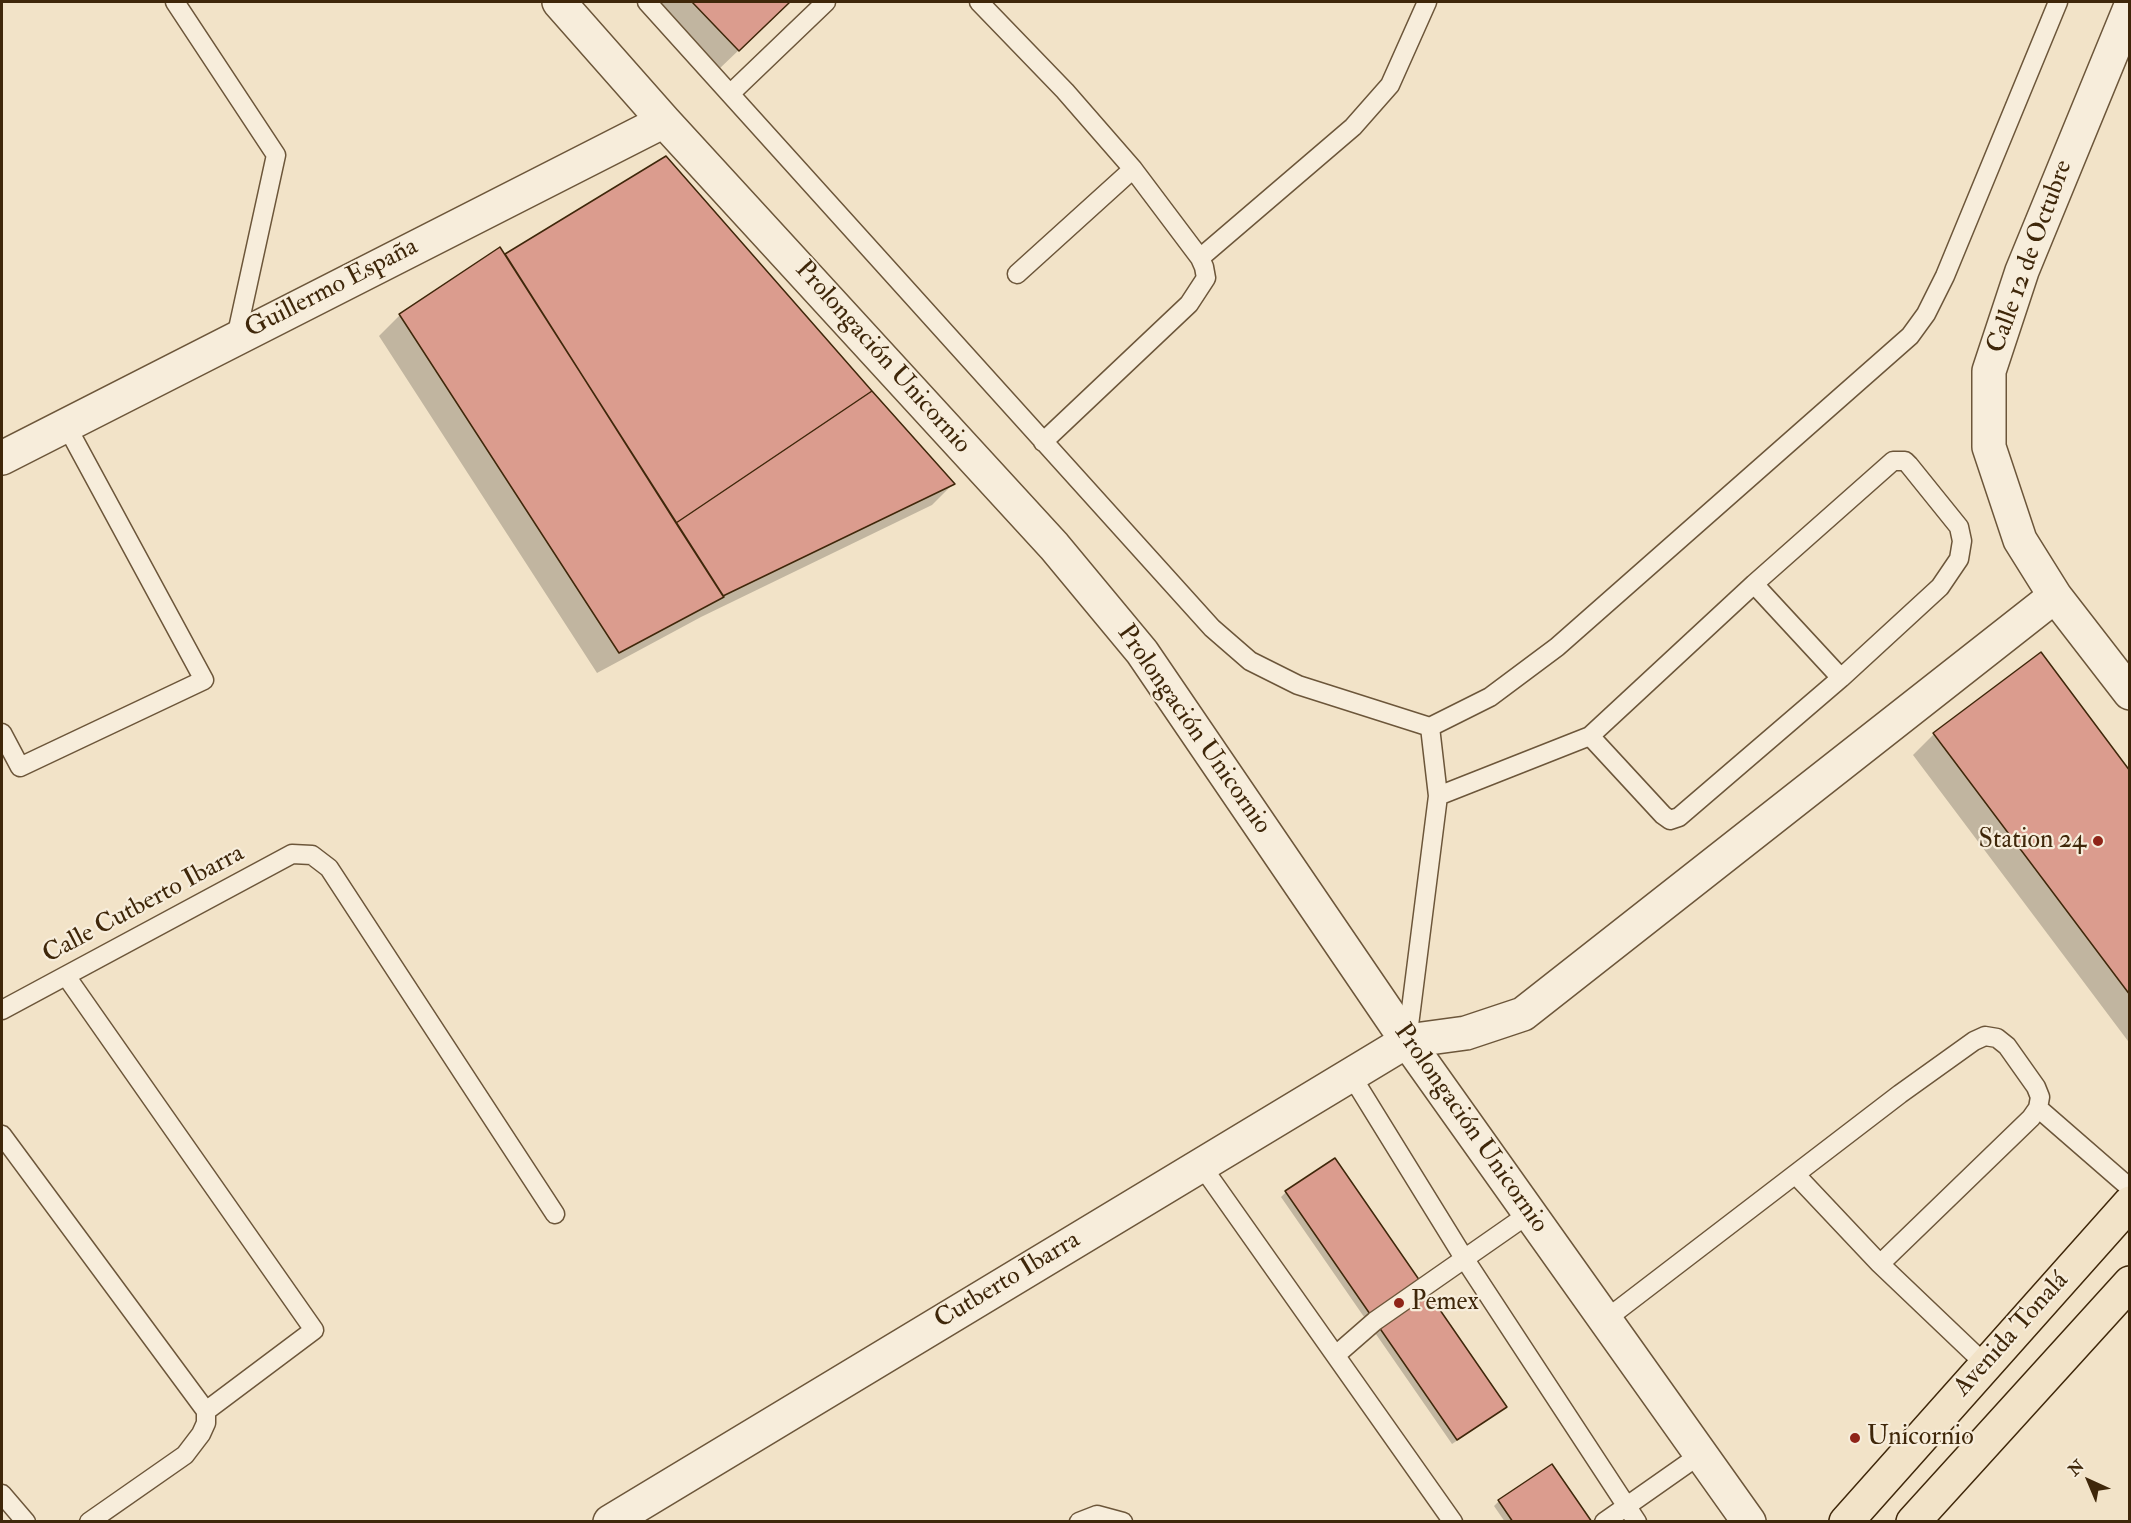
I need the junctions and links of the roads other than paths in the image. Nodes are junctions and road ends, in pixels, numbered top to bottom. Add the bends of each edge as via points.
1 (175, 2) edge
2 (559, 2) edge
3 (647, 2) edge
4 (826, 2) edge
5 (979, 2) edge
6 (1427, 2) edge
7 (2058, 2) edge
8 (2130, 8) edge
9 (731, 93) junction
10 (664, 121) junction
11 (1133, 169) junction
12 (1200, 258) junction
13 (1017, 274) dead end
14 (236, 338) junction
15 (66, 425) junction
16 (1043, 442) junction
17 (2, 458) edge
18 (1755, 584) junction
19 (2055, 596) junction
20 (1841, 678) junction
21 (2130, 693) edge
22 (1430, 727) junction
23 (2, 733) edge
24 (1590, 736) junction
25 (1438, 796) junction
26 (66, 976) junction
27 (2, 1010) edge
28 (1407, 1041) junction
29 (1351, 1075) junction
30 (2038, 1108) junction
31 (2, 1135) edge
32 (1201, 1165) junction
33 (1796, 1175) junction
34 (2130, 1188) edge
35 (2130, 1203) edge
36 (555, 1214) dead end
37 (1530, 1214) junction
38 (1464, 1258) junction
39 (1880, 1264) junction
40 (2130, 1283) edge
41 (1605, 1320) junction
42 (1336, 1355) junction
43 (1986, 1365) junction
44 (206, 1410) junction
45 (1701, 1454) junction
46 (2, 1494) edge
47 (1631, 1515) edge
48 (26, 1521) edge
49 (89, 1521) edge
50 (610, 1521) edge
51 (1079, 1521) edge
52 (1123, 1521) edge
53 (1454, 1521) edge
54 (1604, 1521) edge
55 (1749, 1521) edge
56 (1846, 1521) edge
57 (1913, 1521) edge

1 - 14 lane via 276,154
2 - 10 street, Prolongación Unicornio
3 - 9 lane
4 - 9 lane
5 - 11 lane
6 - 12 lane via 1390,85 1353,128
7 - 22 lane via 1945,276 1910,336 1557,647 1490,697
8 - 19 street, Calle 12 de Octubre via 2022,271 1989,371 1989,447 2020,540
9 - 16 lane
10 - 14 street, Guillermo España
10 - 28 street, Prolongación Unicornio via 1054,546 1142,652
11 - 12 lane
11 - 13 lane
12 - 16 lane via 1206,278 1189,304
14 - 15 street, Guillermo España
15 - 17 street, Guillermo España
15 - 23 lane via 204,680 20,767
16 - 22 lane via 1182,598 1250,661 1298,685
18 - 20 lane
18 - 20 lane via 1887,464 1898,460 1909,465 1959,527 1959,559 1940,587
18 - 24 lane
19 - 21 street, Calle 12 de Octubre
19 - 28 street via 1523,1014 1466,1033
20 - 24 lane via 1687,811 1670,820
22 - 25 lane
24 - 25 lane
25 - 28 lane
26 - 27 lane, Calle Cutberto Ibarra
26 - 36 lane, Calle Cutberto Ibarra via 292,855 312,855 329,868
26 - 44 lane via 314,1330
28 - 29 street, Cutberto Ibarra
28 - 37 street, Prolongación Unicornio
29 - 32 street, Cutberto Ibarra
29 - 38 lane
30 - 33 lane via 2040,1097 2036,1087 2007,1046 1997,1038 1985,1036 1900,1094
30 - 34 lane
30 - 39 lane
31 - 44 lane
32 - 42 lane
32 - 50 street, Cutberto Ibarra
33 - 39 lane
33 - 41 lane
35 - 43 main road, Avenida Tonalá
37 - 38 lane
37 - 41 street, Prolongación Unicornio
38 - 42 lane via 1375,1321
38 - 47 lane
39 - 43 lane
40 - 57 main road, Avenida Tonalá
41 - 45 street, Prolongación Unicornio
42 - 53 lane
43 - 56 main road, Avenida Tonalá
44 - 49 lane via 207,1423 185,1455
45 - 47 lane
45 - 55 street, Prolongación Unicornio
46 - 48 lane
47 - 54 lane
51 - 52 lane via 1097,1515

